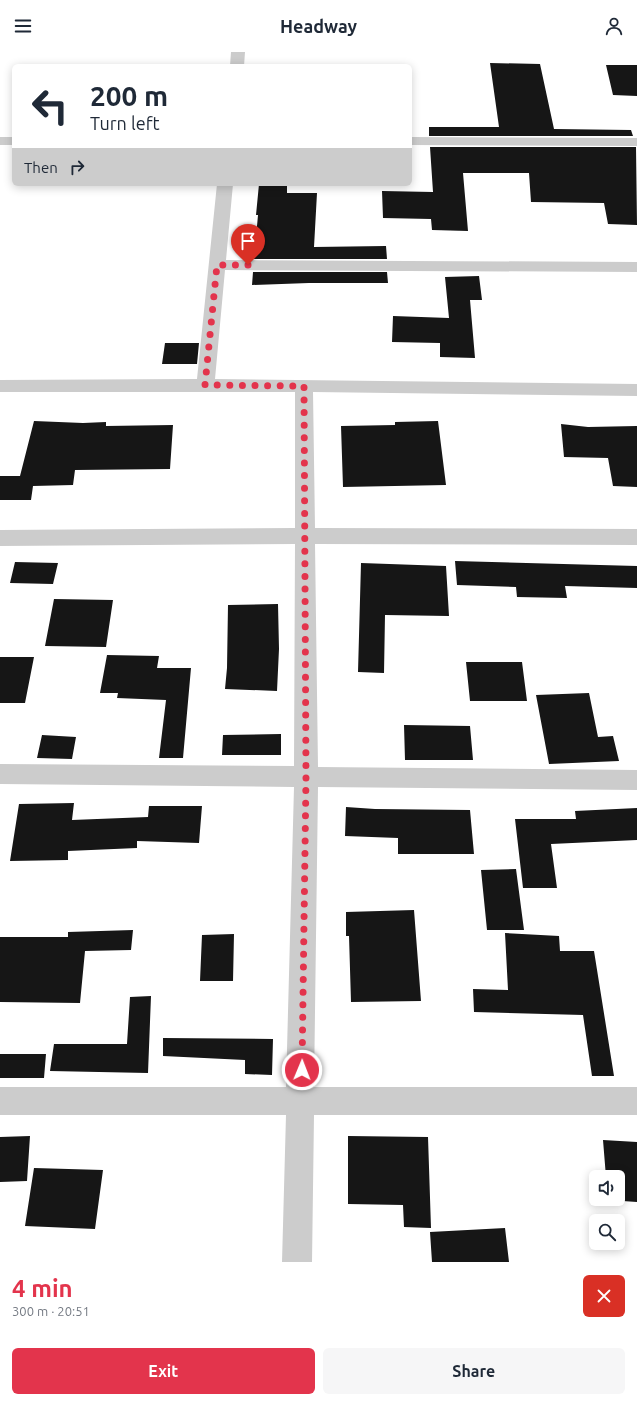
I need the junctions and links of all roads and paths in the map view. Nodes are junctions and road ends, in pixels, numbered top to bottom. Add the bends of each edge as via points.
1 (238, 52) edge
2 (237, 64) edge
3 (0, 141) edge
4 (12, 141) edge
5 (412, 141) edge
6 (637, 142) edge
7 (225, 186) edge
8 (217, 265) junction
9 (637, 267) edge
10 (205, 385) junction
11 (0, 386) edge
12 (304, 386) junction
13 (637, 390) edge
14 (305, 536) junction
15 (637, 537) edge
16 (0, 538) edge
17 (0, 774) edge
18 (306, 777) junction
19 (637, 780) edge
20 (301, 1100) junction
21 (0, 1101) edge
22 (637, 1101) edge
23 (297, 1262) edge

1 - 2 street
3 - 4 street
5 - 6 street
7 - 8 street
8 - 9 street
8 - 10 street
10 - 11 street
10 - 12 street
12 - 13 street
12 - 14 street
14 - 15 street
14 - 16 street
14 - 18 street
17 - 18 street
18 - 19 street
18 - 20 street
20 - 21 street
20 - 22 street
20 - 23 street

